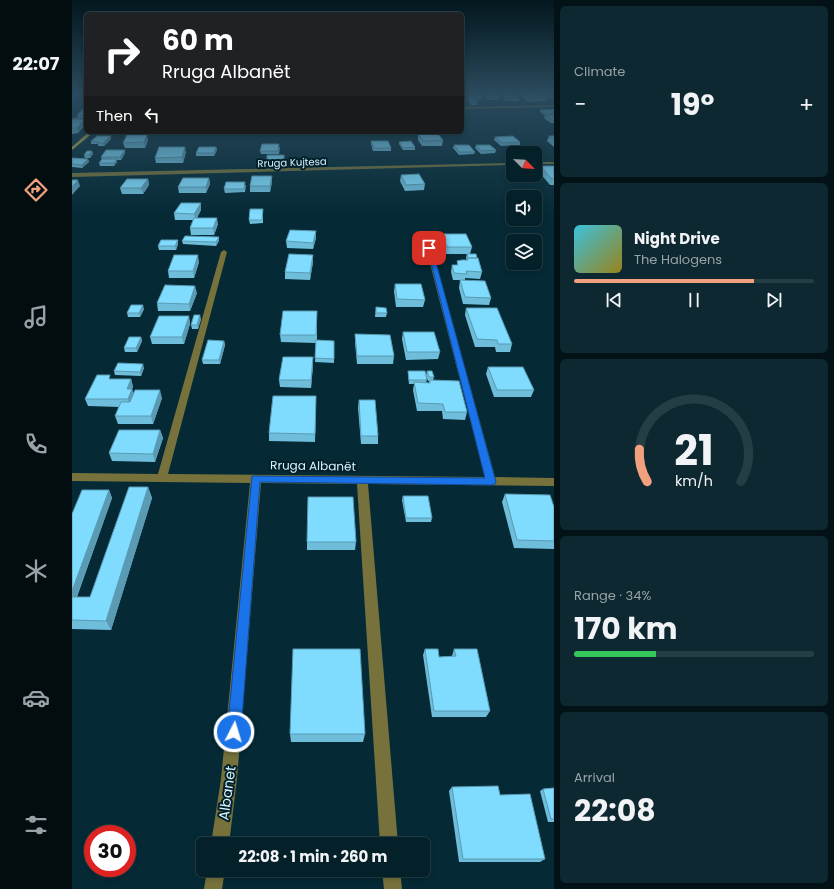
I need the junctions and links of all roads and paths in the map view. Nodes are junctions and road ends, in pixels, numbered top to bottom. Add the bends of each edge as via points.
1 (90, 134) edge
2 (72, 149) edge
3 (554, 162) edge
4 (542, 163) edge
5 (506, 164) edge
6 (72, 175) edge
7 (429, 248) dead end
8 (224, 252) dead end
9 (72, 477) edge
10 (162, 478) junction
11 (256, 479) junction
12 (362, 480) junction
13 (491, 482) junction
14 (554, 482) edge
15 (221, 837) edge
16 (388, 837) edge
17 (215, 877) edge
18 (392, 877) edge
19 (213, 889) edge
20 (393, 889) edge

1 - 2 main road
3 - 4 street
5 - 6 street, Rruga Kujtesa
7 - 13 street
8 - 10 street
9 - 10 street, Rruga Albanët
10 - 11 street, Rruga Albanët
11 - 12 street, Rruga Albanët
11 - 15 street, Albanet via 229,779
12 - 13 street, Rruga Albanët
12 - 16 street
13 - 14 street, Rruga Albanët
17 - 19 street
18 - 20 street

